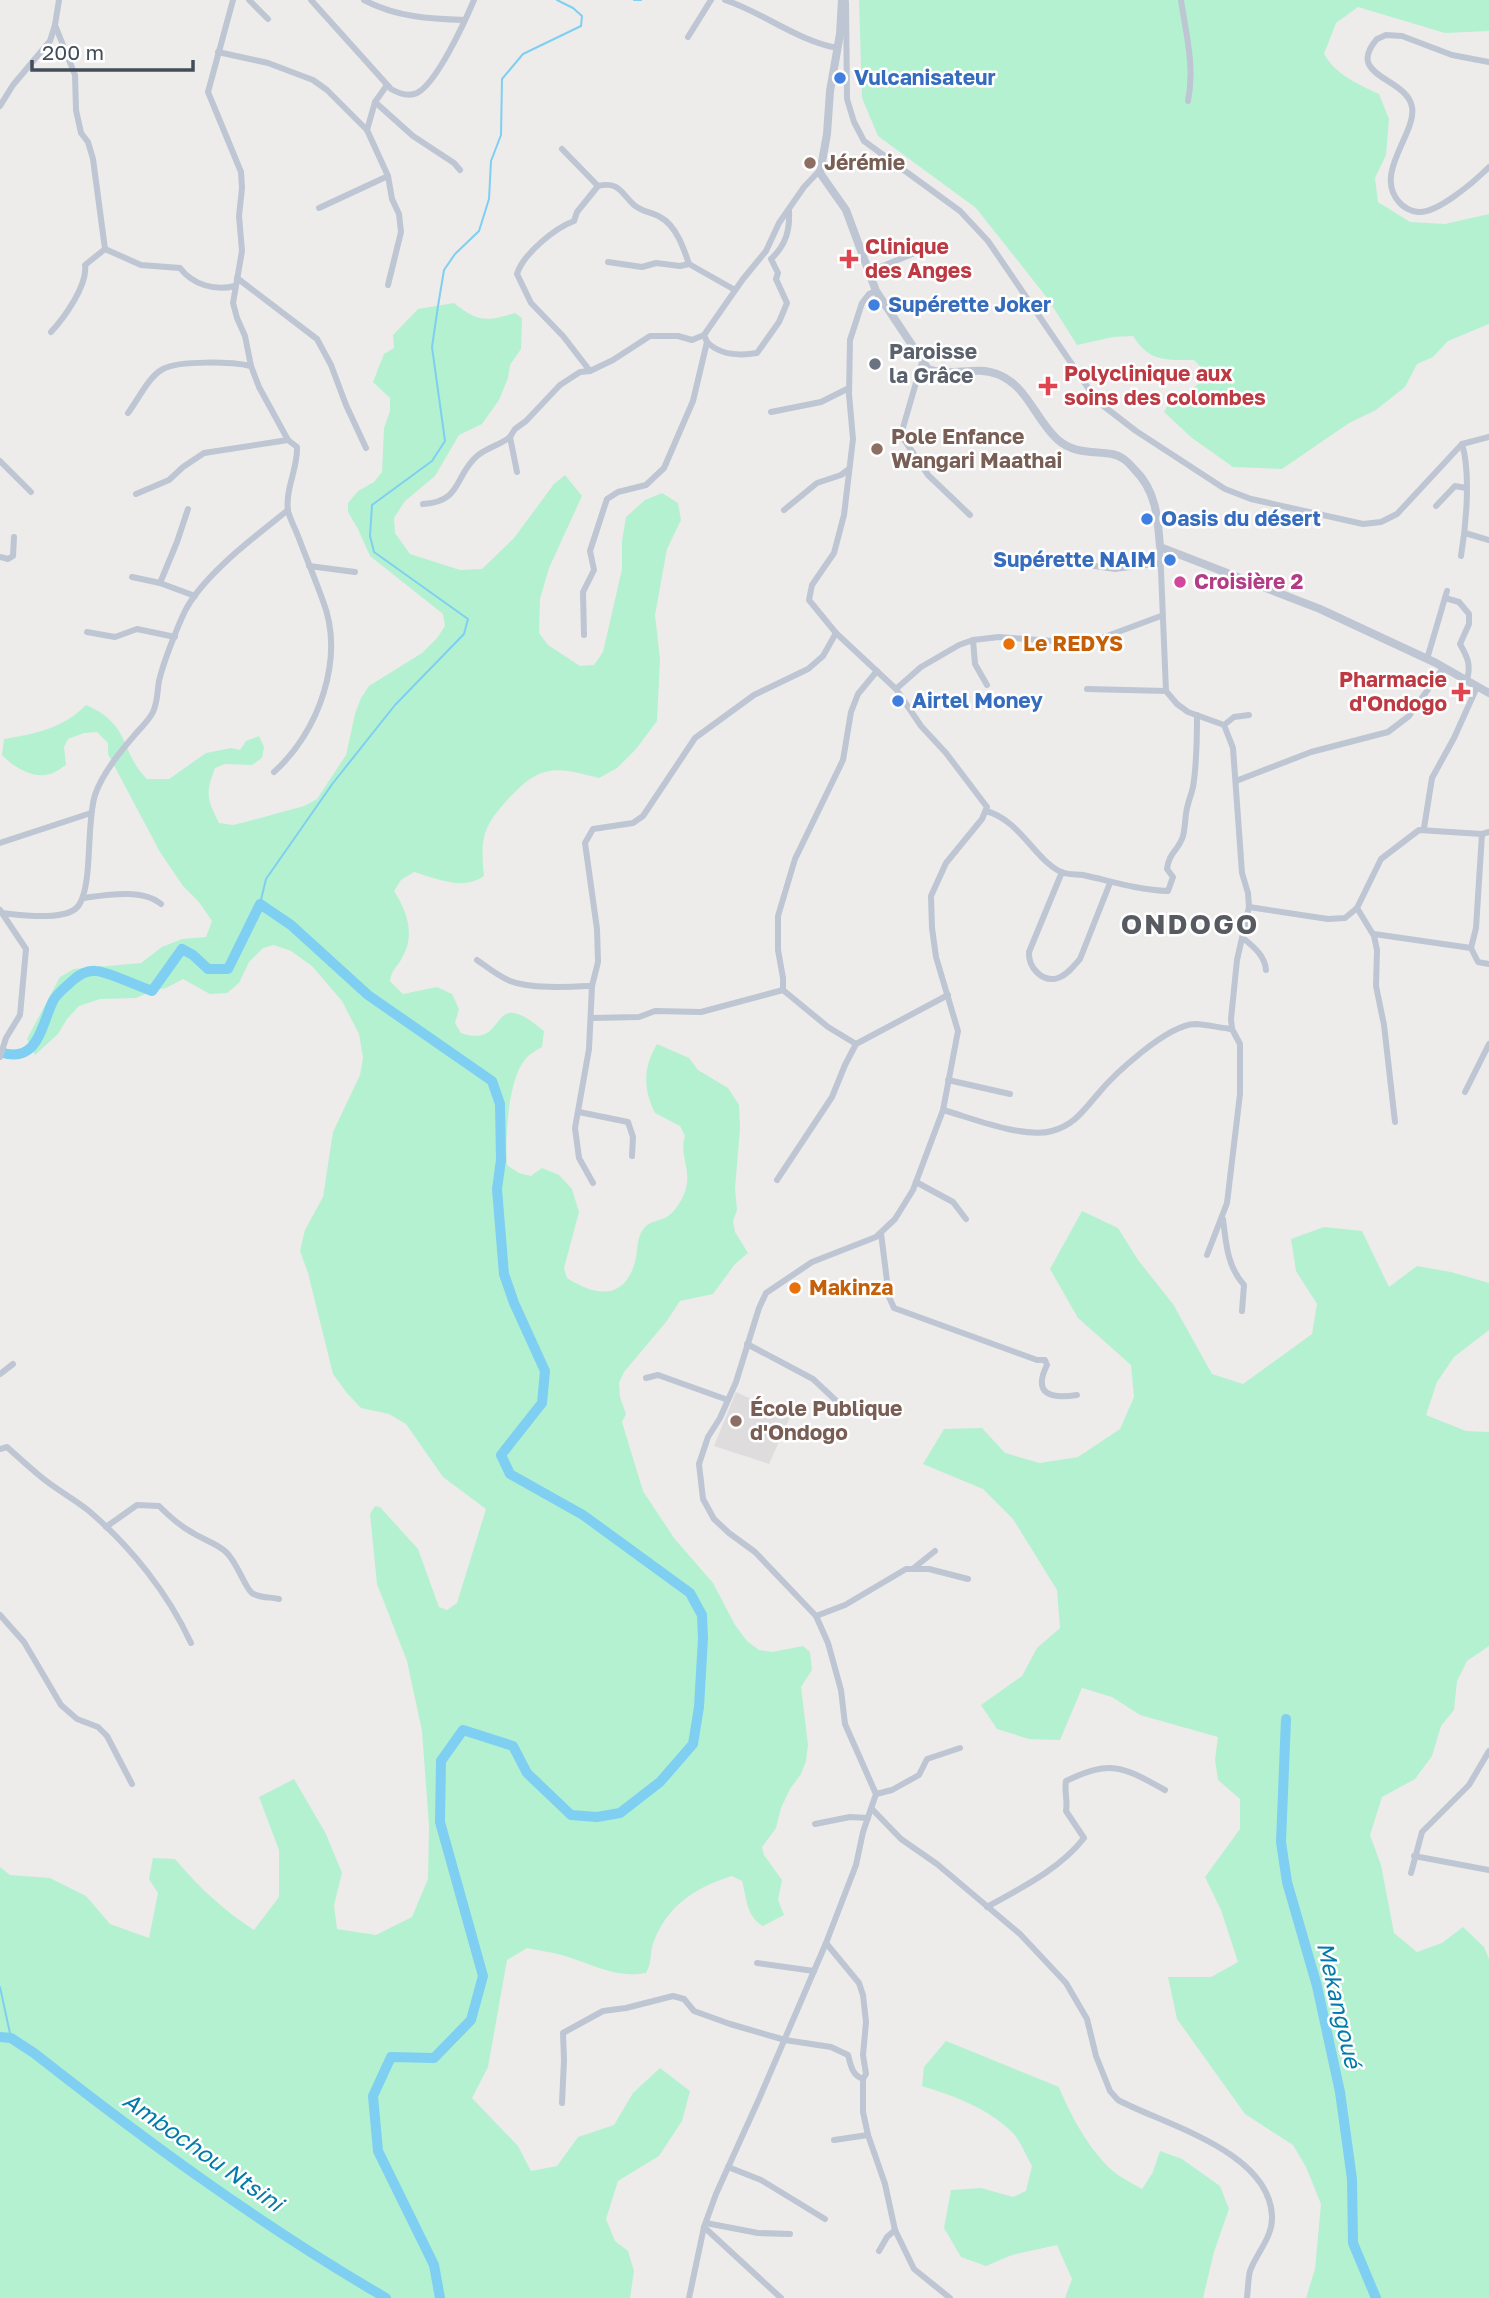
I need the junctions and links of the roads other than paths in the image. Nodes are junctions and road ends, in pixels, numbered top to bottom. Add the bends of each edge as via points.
1 (59, 0) edge
2 (233, 0) edge
3 (249, 0) edge
4 (311, 0) edge
5 (363, 0) edge
6 (474, 0) edge
7 (711, 0) edge
8 (725, 0) edge
9 (844, 0) edge
10 (1181, 0) edge
11 (268, 19) dead end
12 (465, 20) junction
13 (55, 25) junction
14 (688, 37) dead end
15 (838, 48) junction
16 (218, 52) junction
17 (1489, 62) edge
18 (387, 85) junction
19 (1188, 101) dead end
20 (375, 102) junction
21 (0, 106) edge
22 (367, 130) junction
23 (562, 149) dead end
24 (1489, 167) edge
25 (460, 170) dead end
26 (820, 170) junction
27 (388, 176) junction
28 (598, 186) junction
29 (319, 208) dead end
30 (789, 211) junction
31 (927, 248) dead end
32 (105, 249) junction
33 (608, 262) dead end
34 (689, 264) junction
35 (868, 272) junction
36 (237, 278) junction
37 (388, 285) dead end
38 (235, 286) junction
39 (735, 290) junction
40 (876, 291) junction
41 (51, 332) dead end
42 (705, 339) junction
43 (922, 362) junction
44 (251, 366) junction
45 (590, 371) junction
46 (849, 388) junction
47 (772, 412) dead end
48 (128, 413) dead end
49 (510, 437) junction
50 (1489, 437) edge
51 (288, 440) junction
52 (1462, 444) junction
53 (366, 448) dead end
54 (0, 461) edge
55 (849, 469) junction
56 (517, 472) dead end
57 (1466, 488) junction
58 (32, 492) dead end
59 (136, 494) dead end
60 (423, 504) dead end
61 (1436, 506) dead end
62 (188, 509) dead end
63 (288, 510) junction
64 (785, 510) dead end
65 (970, 515) dead end
66 (1465, 533) junction
67 (14, 537) dead end
68 (1489, 540) edge
69 (1160, 547) junction
70 (1461, 556) dead end
71 (0, 557) edge
72 (1034, 557) dead end
73 (1161, 563) junction
74 (309, 566) junction
75 (355, 572) dead end
76 (132, 577) dead end
77 (160, 583) junction
78 (195, 596) junction
79 (1161, 616) junction
80 (87, 632) dead end
81 (836, 633) junction
82 (584, 635) dead end
83 (175, 638) junction
84 (973, 640) junction
85 (1427, 659) junction
86 (1444, 667) junction
87 (877, 671) junction
88 (1467, 680) junction
89 (987, 685) dead end
90 (1477, 687) junction
91 (896, 689) junction
92 (1087, 689) dead end
93 (1166, 691) junction
94 (1489, 693) edge
95 (1197, 715) junction
96 (1249, 715) dead end
97 (1224, 725) junction
98 (274, 772) dead end
99 (1236, 782) junction
100 (986, 811) junction
101 (91, 813) junction
102 (1424, 828) junction
103 (1485, 833) edge
104 (0, 843) edge
105 (1062, 872) junction
106 (1110, 883) junction
107 (83, 898) junction
108 (161, 904) dead end
109 (1249, 907) junction
110 (1357, 908) junction
111 (1, 911) edge
112 (1374, 934) junction
113 (1243, 938) junction
114 (1471, 948) junction
115 (477, 960) dead end
116 (1489, 964) edge
117 (1266, 970) dead end
118 (783, 978) junction
119 (592, 986) junction
120 (783, 990) junction
121 (765, 994) junction
122 (948, 995) junction
123 (592, 1018) junction
124 (1232, 1029) junction
125 (856, 1044) junction
126 (1489, 1044) edge
127 (1, 1056) edge
128 (948, 1080) junction
129 (1465, 1092) dead end
130 (1010, 1094) dead end
131 (943, 1110) junction
132 (579, 1112) junction
133 (1395, 1122) dead end
134 (632, 1156) dead end
135 (777, 1180) dead end
136 (916, 1182) junction
137 (593, 1183) dead end
138 (1223, 1217) junction
139 (966, 1219) dead end
140 (881, 1233) junction
141 (1207, 1255) dead end
142 (1242, 1311) dead end
143 (747, 1344) junction
144 (13, 1364) dead end
145 (0, 1374) edge
146 (646, 1378) dead end
147 (1077, 1395) dead end
148 (728, 1400) junction
149 (845, 1409) dead end
150 (0, 1449) edge
151 (106, 1527) junction
152 (935, 1551) dead end
153 (915, 1567) junction
154 (968, 1579) dead end
155 (279, 1599) dead end
156 (0, 1615) edge
157 (816, 1616) junction
158 (191, 1643) dead end
159 (960, 1748) dead end
160 (1489, 1751) edge
161 (132, 1784) dead end
162 (1165, 1790) dead end
163 (876, 1794) junction
164 (872, 1809) junction
165 (868, 1818) junction
166 (815, 1824) dead end
167 (1414, 1856) junction
168 (1489, 1870) edge
169 (1411, 1873) dead end
170 (987, 1907) junction
171 (826, 1943) junction
172 (757, 1963) dead end
173 (814, 1971) junction
174 (785, 2040) junction
175 (863, 2079) junction
176 (562, 2104) dead end
177 (868, 2135) junction
178 (834, 2140) dead end
179 (728, 2166) junction
180 (825, 2218) dead end
181 (705, 2225) junction
182 (895, 2230) junction
183 (790, 2234) dead end
184 (879, 2250) dead end
185 (689, 2298) edge
186 (781, 2298) edge
187 (950, 2298) edge
188 (1247, 2298) edge

1 - 13 street
2 - 16 street
3 - 11 street
4 - 18 street
5 - 12 street via 425,19
6 - 12 street
7 - 14 street
8 - 15 street via 802,37
9 - 15 street
9 - 52 street via 847,99 864,141 960,211 988,241 1097,401 1115,416 1225,489 1363,524 1381,523 1397,514
10 - 19 street via 1190,53
12 - 18 street via 445,57 416,94 397,92
13 - 21 street via 50,41
13 - 32 street via 75,75 76,110 93,159
15 - 26 street
16 - 22 street via 268,63 313,80
16 - 36 street via 208,92 241,172 242,251
17 - 24 street via 1452,55 1402,36 1377,39 1369,52 1373,72 1403,90 1413,108 1391,178 1393,194 1402,206 1414,212 1429,211
18 - 20 street
20 - 22 street
20 - 25 street
22 - 27 street
23 - 28 street
26 - 30 street
26 - 35 street via 846,209
27 - 29 street
27 - 37 street via 401,232
28 - 34 street via 617,186 635,205 667,221
28 - 45 street via 574,221 549,236 517,275 531,303
30 - 39 street via 766,251
30 - 42 street via 788,233 771,259 787,303 779,322 757,353 715,350
31 - 35 street
32 - 38 street via 141,265 180,268 186,277 213,289
32 - 41 street via 85,265 75,298
33 - 34 street via 642,267
34 - 39 street
35 - 40 street
36 - 38 street
36 - 53 street via 317,339
38 - 44 street via 233,303
39 - 42 street
40 - 43 street
40 - 46 street via 865,298 852,331
42 - 45 street via 650,336
42 - 82 street via 693,401 664,468 646,485 607,499 590,551 594,570 583,592
43 - 65 street via 903,438 928,475
43 - 69 street via 934,371 999,375 1019,389 1059,441 1079,451 1124,458 1150,489
44 - 48 street via 199,363 163,369
44 - 51 street
45 - 49 street via 560,385
46 - 47 street via 821,402
46 - 55 street via 853,433
49 - 56 street
49 - 60 street via 478,455 447,499
50 - 52 street
51 - 59 street via 204,453 169,480
51 - 63 street via 297,447 298,460
52 - 57 street via 1468,462
54 - 58 street
55 - 64 street via 817,484
55 - 81 street via 834,553 808,597
57 - 61 street via 1455,486
57 - 66 street
62 - 77 street
63 - 74 street
63 - 78 street
66 - 68 street
66 - 70 street
67 - 71 street via 13,556
69 - 73 street
69 - 85 street via 1320,609
72 - 73 street via 1115,569
73 - 79 street
74 - 75 street
74 - 98 street via 330,623 331,656 322,696 301,743
76 - 77 street
77 - 78 street
78 - 83 street
79 - 84 street via 1079,643 999,637
79 - 93 street
80 - 83 street via 115,637 137,629
81 - 87 street
81 - 119 street via 823,656 808,669 754,695 695,738 643,816 633,823 589,833 585,844 598,962
83 - 101 street via 154,710 104,776
84 - 89 street via 975,664
84 - 91 street via 921,667
85 - 86 street
85 - 88 street via 1446,594 1469,614 1460,645 1469,658
86 - 88 street
86 - 99 street via 1409,716 1388,732 1311,752
87 - 91 street
87 - 118 street via 858,694 843,760 800,847 778,916
88 - 90 street
90 - 94 street
90 - 102 street via 1432,778
91 - 100 street via 986,804
92 - 93 street
93 - 95 street via 1177,704
95 - 97 street
95 - 106 street via 1198,741 1184,833 1168,861 1172,884 1168,891
96 - 97 street via 1234,717
97 - 99 street via 1233,748
99 - 109 street
100 - 105 street via 1003,819
100 - 122 street via 946,863 931,896 934,948
101 - 104 street
101 - 107 street
102 - 103 street
102 - 110 street via 1381,859
103 - 114 street
105 - 106 street
105 - 106 street via 1029,952 1038,974 1049,978 1058,978 1080,959
107 - 108 street via 147,897
107 - 111 street via 78,907 62,915
109 - 110 street via 1328,919 1345,918
109 - 113 street
110 - 112 street
111 - 127 street via 26,949 20,1016
112 - 114 street
112 - 133 street via 1376,986
113 - 117 street via 1261,954
113 - 124 street
114 - 116 street via 1478,962
115 - 119 street via 517,983
118 - 120 street
118 - 121 street via 777,989
119 - 123 street
120 - 121 street
120 - 125 street
121 - 123 street via 701,1012 655,1011 639,1017
122 - 125 street
122 - 128 street via 957,1031
123 - 132 street
124 - 131 street via 1194,1024 1156,1042 1115,1075 1079,1118 1054,1131 1012,1129
124 - 138 street via 1240,1044 1242,1075
125 - 135 street via 832,1097
126 - 129 street
128 - 130 street
128 - 131 street
131 - 136 street
132 - 134 street via 628,1122 634,1137
132 - 137 street via 575,1128 579,1158
136 - 139 street via 953,1202
136 - 140 street via 906,1203
138 - 141 street
138 - 142 street via 1234,1273 1244,1285
140 - 143 street via 812,1262 770,1290
140 - 147 street via 894,1308 1045,1360 1041,1385 1046,1394 1058,1398
143 - 148 street
143 - 149 street via 813,1379
144 - 145 street
146 - 148 street via 658,1375
148 - 157 street via 701,1453 698,1472 703,1499 719,1524 762,1558
150 - 151 street via 7,1447
151 - 155 street via 137,1505 159,1506 171,1519 226,1552 249,1591
151 - 158 street via 163,1593
152 - 153 street
153 - 154 street
153 - 157 street
156 - 161 street via 24,1642 61,1704 107,1736
157 - 163 street via 828,1643 845,1724
159 - 163 street via 927,1759 919,1775
160 - 167 street via 1469,1785 1422,1832
162 - 170 street via 1120,1768 1097,1769 1066,1781 1066,1811 1084,1838 1053,1867
163 - 164 street
164 - 165 street
164 - 170 street via 901,1839
165 - 166 street
165 - 171 street via 856,1866
167 - 168 street
167 - 169 street
170 - 188 street via 1020,1934 1073,1993 1087,2019 1110,2091 1118,2100 1201,2136 1257,2180 1269,2200 1272,2217 1250,2273
171 - 173 street
171 - 175 street via 845,1963 863,1995
172 - 173 street
173 - 174 street
174 - 175 street via 831,2047 848,2055 851,2069
174 - 176 street via 694,2011 684,1999 673,1996 603,2011 563,2032
174 - 179 street
175 - 177 street
177 - 178 street
177 - 182 street
179 - 180 street
179 - 181 street
181 - 183 street
181 - 185 street
181 - 186 street
182 - 184 street
182 - 187 street via 914,2269

